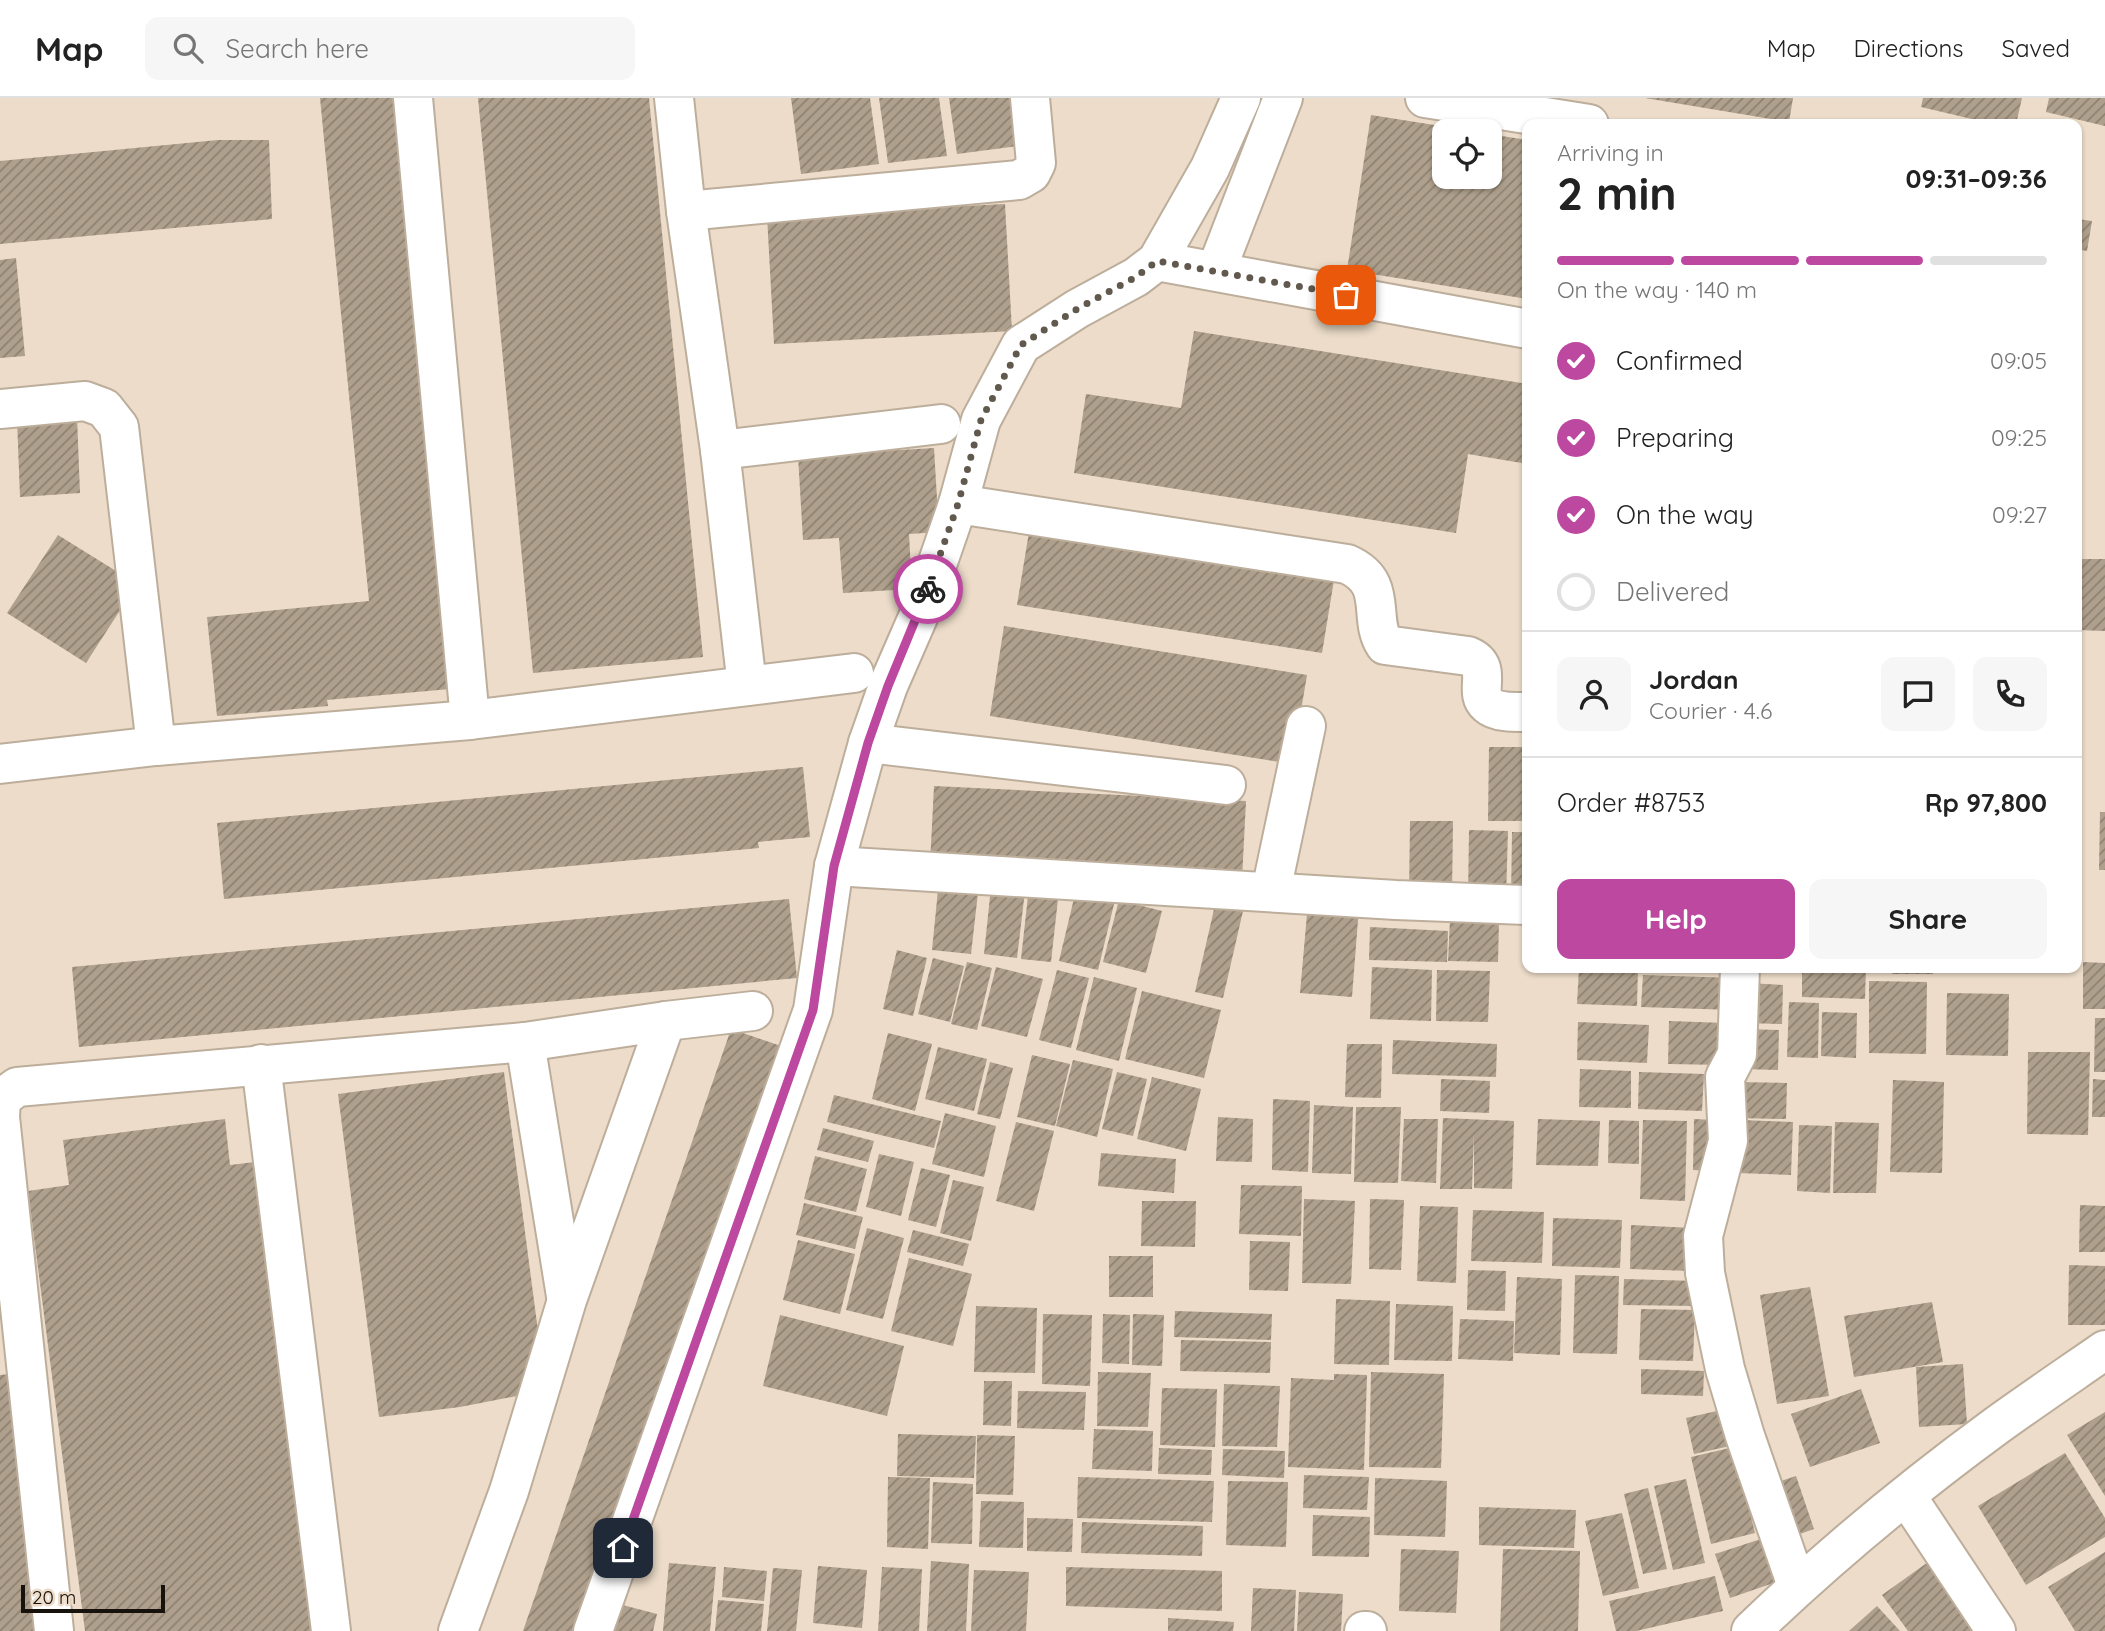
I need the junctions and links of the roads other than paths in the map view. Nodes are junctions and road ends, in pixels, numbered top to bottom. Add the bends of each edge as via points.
1 (413, 98) edge
2 (674, 98) edge
3 (1030, 98) edge
4 (1241, 98) edge
5 (1283, 98) edge
6 (1424, 98) edge
7 (1557, 119) edge
8 (686, 211) junction
9 (1157, 261) junction
10 (1216, 271) junction
11 (1522, 328) edge
12 (0, 409) edge
13 (941, 424) dead end
14 (720, 450) junction
15 (958, 504) junction
16 (854, 673) dead end
17 (747, 686) junction
18 (1522, 711) edge
19 (470, 720) junction
20 (1306, 726) dead end
21 (868, 743) junction
22 (156, 746) junction
23 (0, 764) edge
24 (1226, 785) dead end
25 (834, 866) junction
26 (1271, 891) junction
27 (1522, 905) edge
28 (1740, 973) edge
29 (753, 1011) dead end
30 (666, 1021) junction
31 (525, 1042) junction
32 (261, 1064) junction
33 (567, 1300) junction
34 (11, 1346) edge
35 (2105, 1350) edge
36 (1907, 1497) junction
37 (1797, 1586) junction
38 (54, 1631) edge
39 (331, 1631) edge
40 (458, 1631) edge
41 (593, 1631) edge
42 (1751, 1631) edge
43 (1996, 1631) edge

1 - 19 street
2 - 8 street
3 - 8 street via 1036,163 1031,173 1019,180
4 - 9 street via 1210,169
5 - 10 street
6 - 7 street
8 - 14 street
9 - 10 street
9 - 15 street via 1021,345 981,420
10 - 11 street
12 - 22 street via 85,401 104,408 119,427
13 - 14 street
14 - 17 street
15 - 18 street via 1347,564 1359,570 1374,593 1385,645 1477,660 1485,702 1490,707
15 - 21 street
16 - 17 street
17 - 19 street
19 - 22 street
20 - 26 street
21 - 24 street
21 - 25 street
22 - 23 street
25 - 26 street
25 - 41 street via 813,1010
26 - 27 street
28 - 37 street via 1737,1054 1724,1077 1728,1141 1703,1236 1705,1273 1733,1396
29 - 30 street
30 - 31 street
30 - 33 street
31 - 32 street
31 - 33 street
32 - 34 street via 17,1087 1,1099
32 - 39 street
33 - 40 street via 509,1491
34 - 38 street
35 - 36 street via 1995,1427
36 - 37 street
36 - 43 street
37 - 42 street

